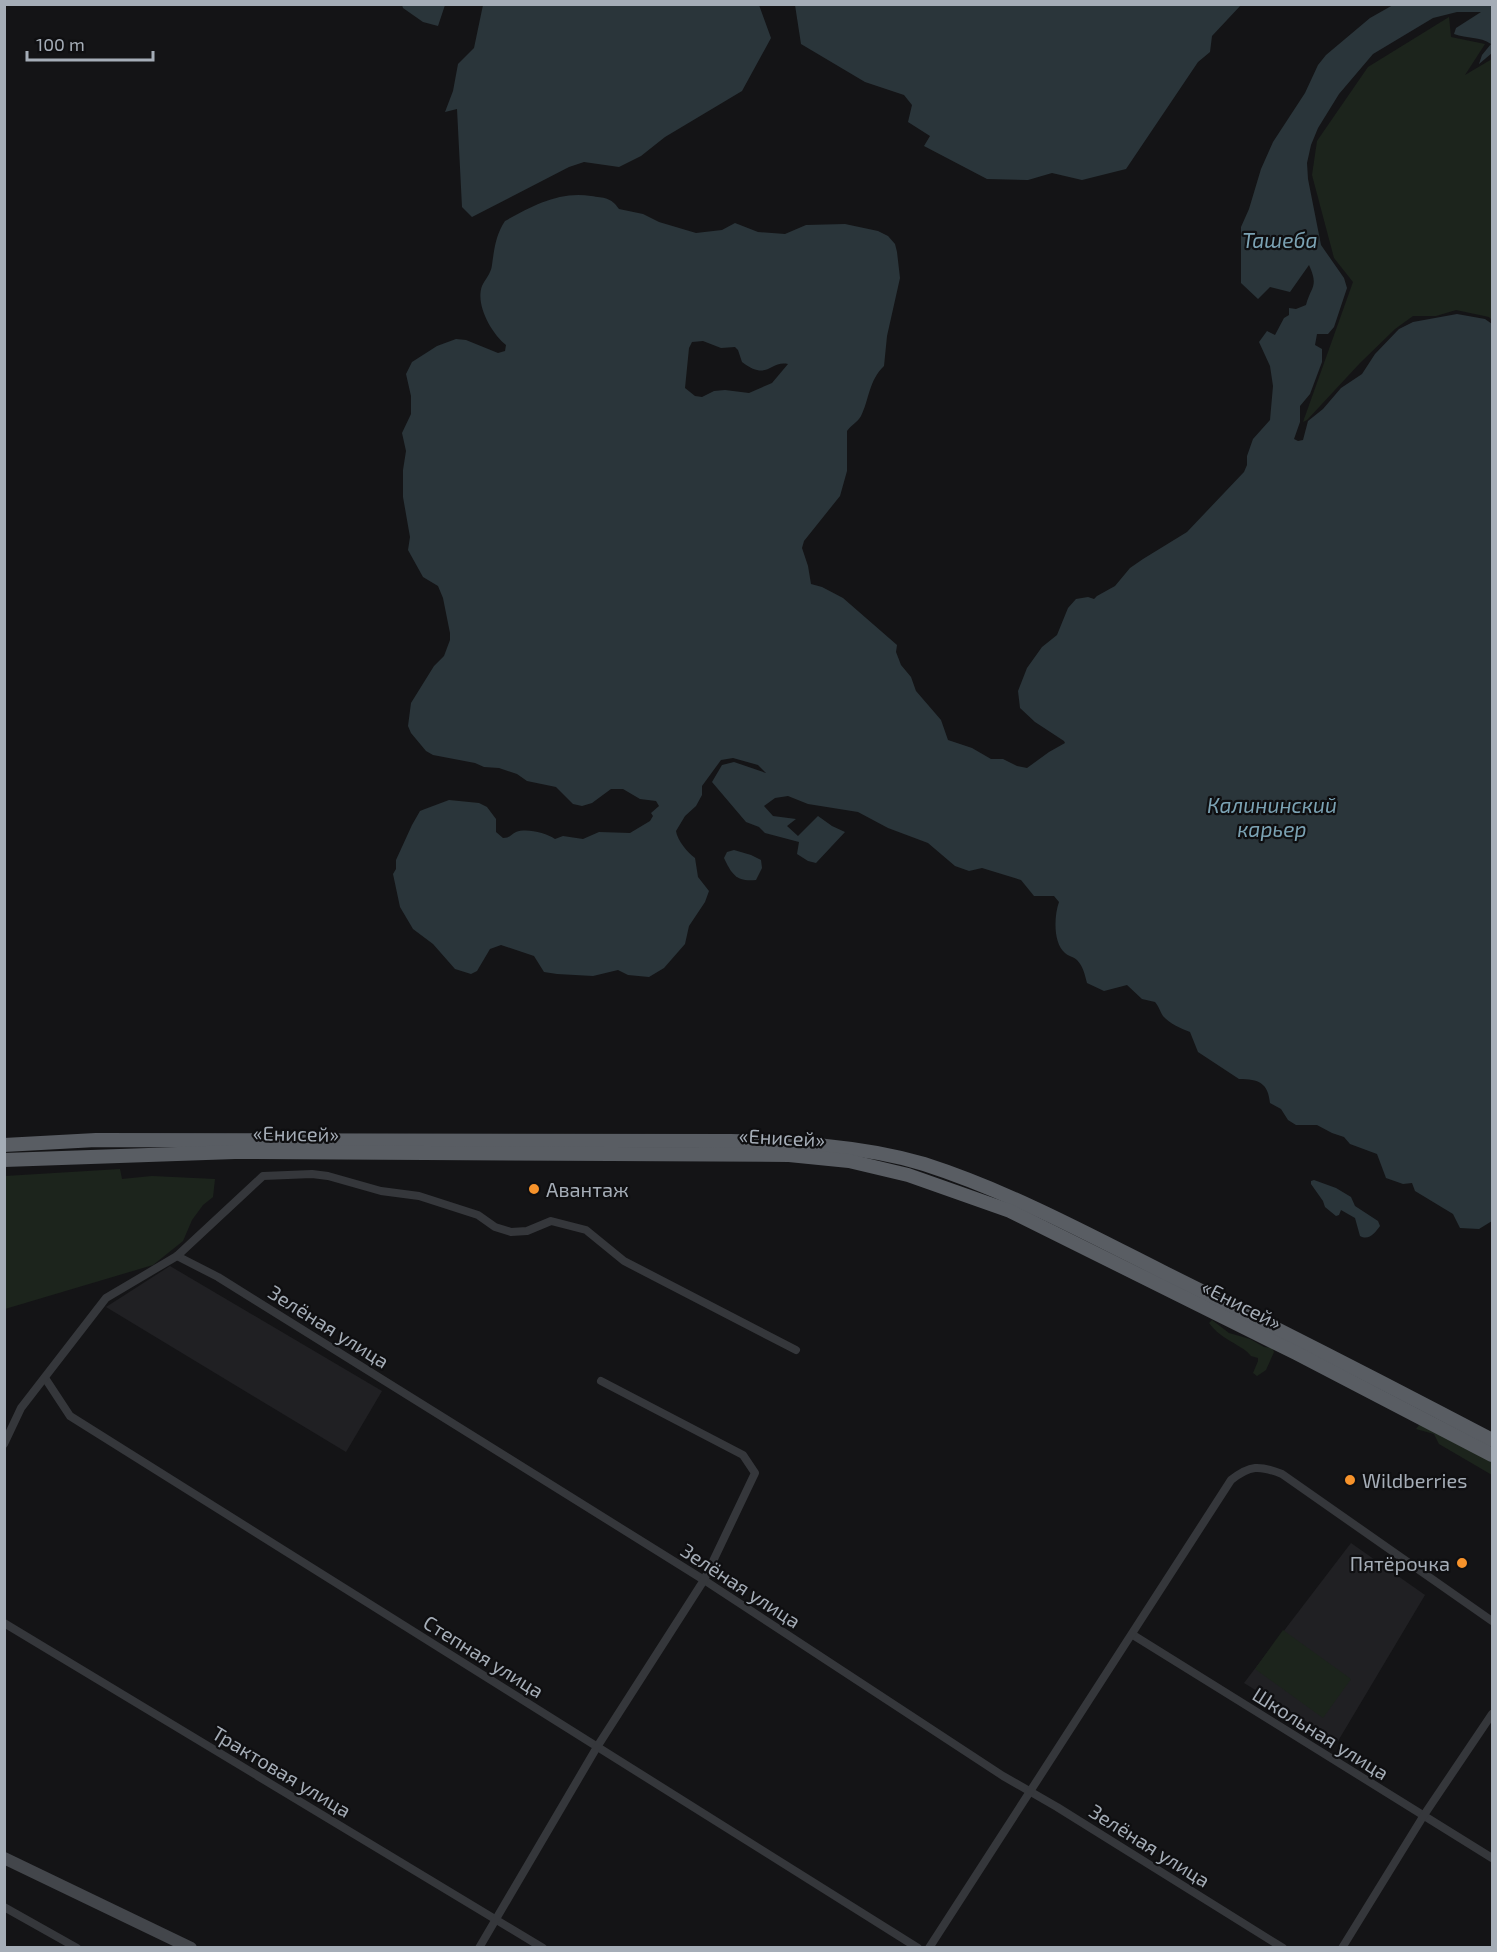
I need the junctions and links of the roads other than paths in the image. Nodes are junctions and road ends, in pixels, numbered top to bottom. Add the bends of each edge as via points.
1 (4, 1145) edge
2 (4, 1161) edge
3 (177, 1256) junction
4 (796, 1350) dead end
5 (45, 1378) junction
6 (601, 1381) dead end
7 (1492, 1440) edge
8 (4, 1444) edge
9 (1492, 1455) edge
10 (704, 1580) junction
11 (1492, 1621) edge
12 (4, 1623) edge
13 (1133, 1635) junction
14 (1492, 1714) edge
15 (597, 1747) junction
16 (1031, 1792) junction
17 (1424, 1815) junction
18 (4, 1858) edge
19 (1492, 1858) edge
20 (4, 1907) edge
21 (496, 1920) junction
22 (77, 1947) edge
23 (191, 1947) edge
24 (479, 1947) edge
25 (543, 1947) edge
26 (918, 1947) edge
27 (929, 1947) edge
28 (1282, 1947) edge
29 (1342, 1947) edge

1 - 7 highway, «Енисей» via 96,1140 731,1141 860,1149 923,1164 1048,1215
2 - 9 highway, «Енисей» via 235,1152 789,1155 849,1161 908,1174 1010,1211
3 - 4 street via 263,1176 328,1176 381,1191 418,1196 478,1215 511,1232 527,1231 552,1221 586,1230 624,1261
3 - 5 street via 106,1298
3 - 10 street, Зелёная улица via 218,1277
5 - 8 street via 21,1408
5 - 15 street, Степная улица via 70,1416
6 - 10 street via 743,1455 755,1473
10 - 15 street
10 - 16 street, Зелёная улица
11 - 13 street via 1282,1474 1264,1467 1245,1469 1231,1480
12 - 21 street, Трактовая улица
13 - 16 street
13 - 17 street, Школьная улица
14 - 17 street
15 - 21 street
15 - 26 street, Степная улица
16 - 27 street
16 - 28 street, Зелёная улица
17 - 19 street, Школьная улица
17 - 29 street
18 - 23 main road
20 - 22 street
21 - 24 street
21 - 25 street, Трактовая улица

